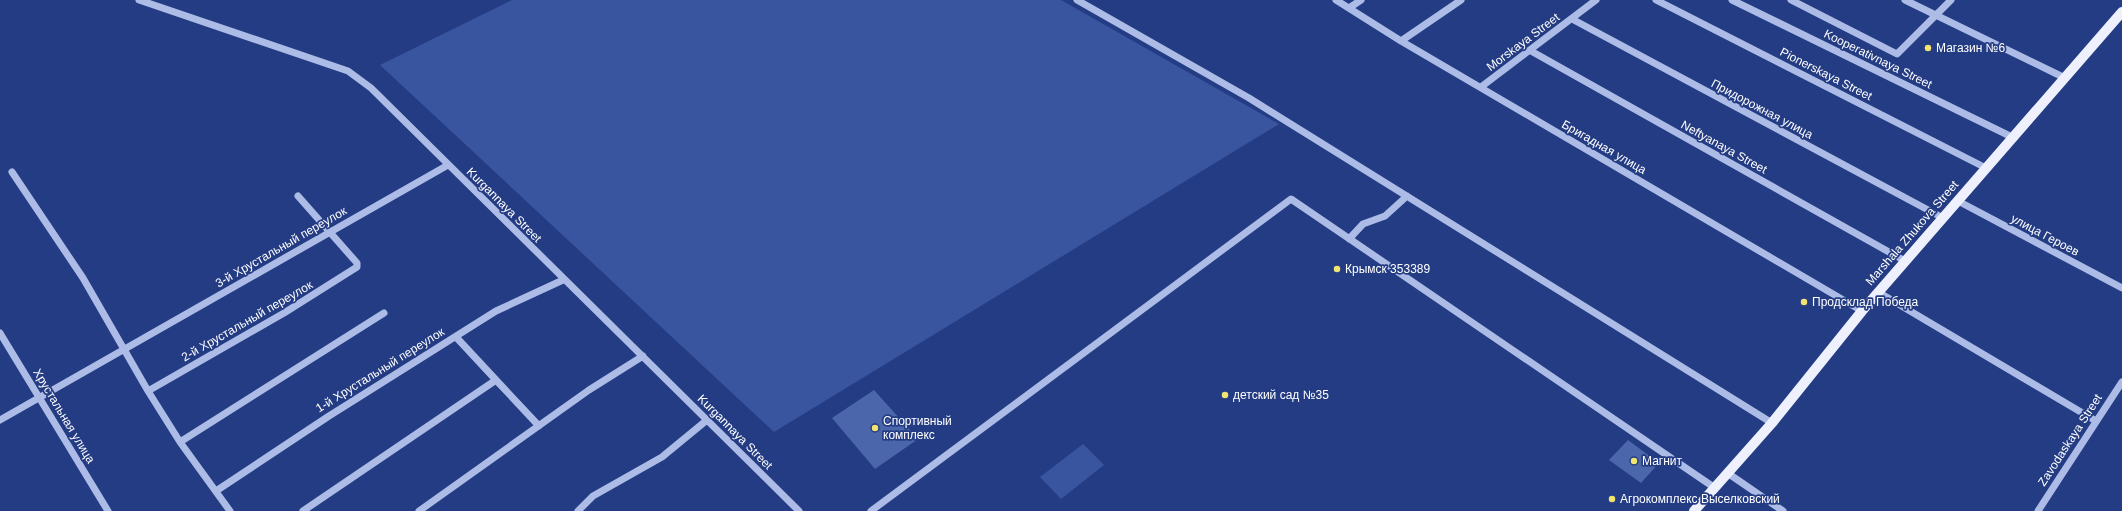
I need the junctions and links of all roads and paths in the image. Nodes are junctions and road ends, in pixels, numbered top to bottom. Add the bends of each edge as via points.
1 (140, 0) edge
2 (1077, 0) edge
3 (1336, 0) edge
4 (1360, 0) edge
5 (1461, 0) edge
6 (1596, 0) edge
7 (1656, 0) edge
8 (1732, 0) edge
9 (1791, 0) edge
10 (1905, 0) edge
11 (1952, 0) edge
12 (1349, 8) junction
13 (2121, 14) edge
14 (1936, 15) junction
15 (1572, 19) junction
16 (1401, 41) junction
17 (1532, 51) junction
18 (2065, 78) junction
19 (1482, 88) junction
20 (2014, 138) junction
21 (448, 165) junction
22 (1986, 168) junction
23 (12, 172) dead end
24 (298, 196) dead end
25 (1407, 196) junction
26 (1958, 201) junction
27 (1942, 218) junction
28 (331, 231) junction
29 (1349, 239) junction
30 (1905, 261) junction
31 (563, 280) junction
32 (2122, 288) edge
33 (1878, 292) junction
34 (1862, 311) junction
35 (384, 313) dead end
36 (0, 333) edge
37 (456, 336) junction
38 (125, 349) junction
39 (643, 356) junction
40 (496, 380) junction
41 (2122, 382) edge
42 (148, 391) junction
43 (39, 398) junction
44 (0, 420) edge
45 (707, 420) junction
46 (2096, 420) junction
47 (1772, 423) junction
48 (539, 426) junction
49 (180, 442) junction
50 (1729, 474) junction
51 (1715, 488) junction
52 (216, 491) junction
53 (108, 511) edge
54 (230, 511) edge
55 (303, 511) edge
56 (418, 511) edge
57 (578, 511) edge
58 (799, 511) edge
59 (871, 511) edge
60 (1694, 511) edge
61 (1782, 511) edge
62 (2038, 511) edge

1 - 21 street, Kurgannaya Street via 348,71 371,88
2 - 25 street via 1249,98
3 - 12 street, Бригадная улица
4 - 12 street
5 - 16 street
6 - 15 street, Morskaya Street
7 - 22 street, Pionerskaya Street
8 - 20 street, Kooperativnaya Street
9 - 14 street via 1897,54
10 - 14 street
11 - 14 street
12 - 16 street, Бригадная улица
13 - 18 main road, Marshala Zhukova Street
14 - 18 street
15 - 17 street, Morskaya Street
15 - 27 street, Придорожная улица
16 - 19 street, Бригадная улица
17 - 19 street, Morskaya Street
17 - 30 street, Neftyanaya Street
18 - 20 main road, Marshala Zhukova Street
19 - 34 street, Бригадная улица
20 - 22 main road, Marshala Zhukova Street
21 - 28 street, 3-й Хрустальный переулок
21 - 31 street, Kurgannaya Street
22 - 26 main road, Marshala Zhukova Street
23 - 38 street via 83,278
24 - 28 street
25 - 29 street via 1385,216 1363,224
25 - 47 street
26 - 27 main road, Marshala Zhukova Street
26 - 32 street, улица Героев
27 - 30 main road, Marshala Zhukova Street
28 - 38 street, 3-й Хрустальный переулок
28 - 42 street, 2-й Хрустальный переулок via 357,262 357,267 284,313
29 - 51 street
29 - 59 street via 1291,199
30 - 33 main road, Marshala Zhukova Street
31 - 37 street, 1-й Хрустальный переулок via 496,311
31 - 39 street, Kurgannaya Street
33 - 34 main road, Marshala Zhukova Street
33 - 46 street
34 - 47 main road, Marshala Zhukova Street
35 - 49 street
36 - 43 street, Хрустальная улица
37 - 40 street
37 - 52 street, 1-й Хрустальный переулок
38 - 42 street
38 - 43 street, 3-й Хрустальный переулок
39 - 45 street, Kurgannaya Street
39 - 48 street
40 - 48 street
40 - 55 street
41 - 46 street, Zavodaskaya Street
42 - 49 street
43 - 44 street, 3-й Хрустальный переулок
43 - 53 street, Хрустальная улица
45 - 57 street via 662,457 593,496
45 - 58 street, Kurgannaya Street
46 - 62 street, Zavodaskaya Street
47 - 50 main road, Marshala Zhukova Street
48 - 56 street
49 - 52 street
50 - 51 main road, Marshala Zhukova Street
50 - 61 street
51 - 60 main road, Marshala Zhukova Street
52 - 54 street

